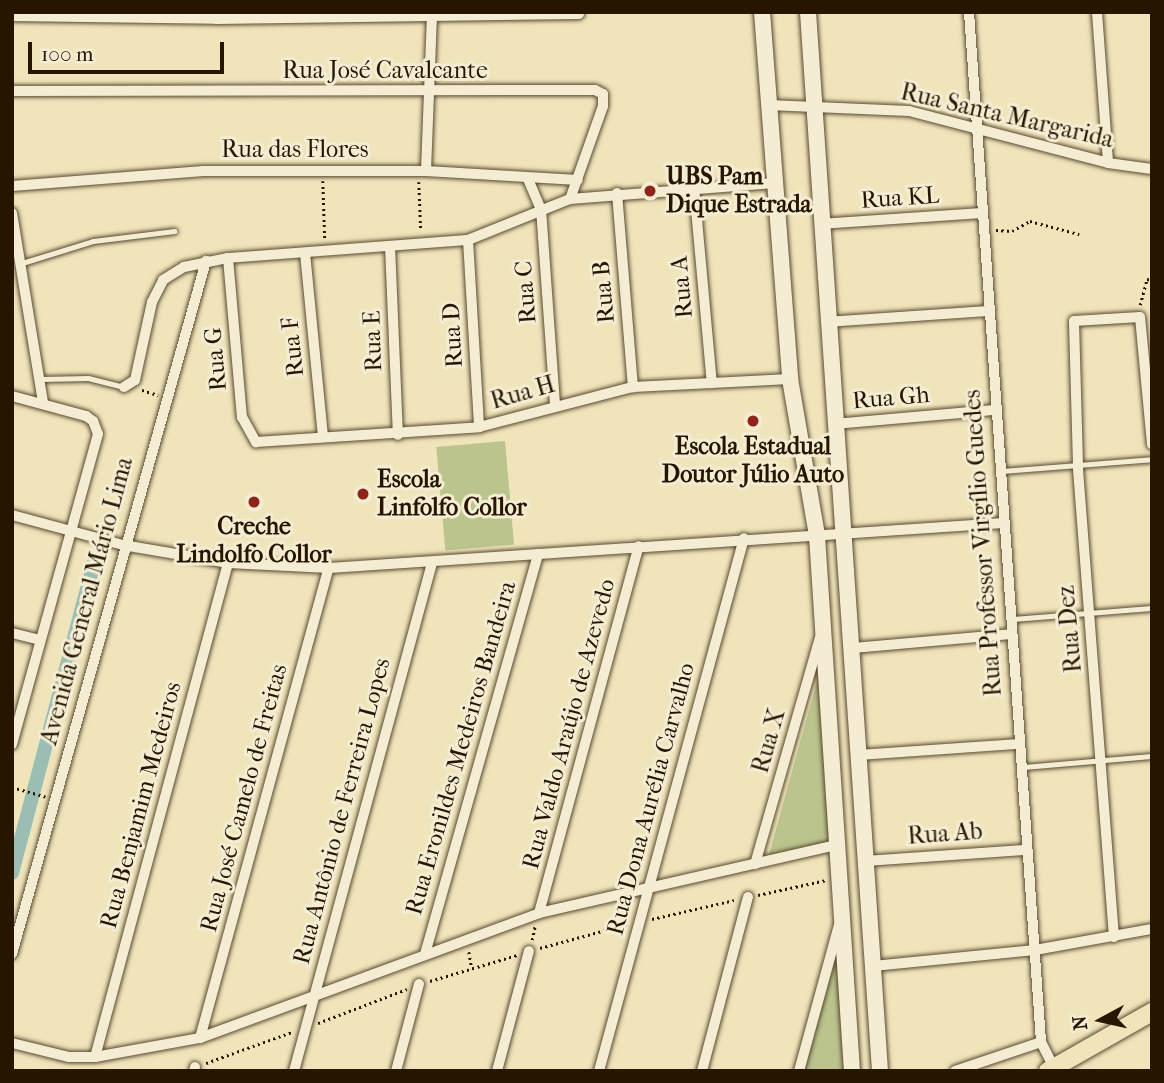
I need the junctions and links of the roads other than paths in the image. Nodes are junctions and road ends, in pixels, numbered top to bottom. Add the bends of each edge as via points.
1 (762, 12) edge
2 (808, 12) edge
3 (969, 12) edge
4 (1097, 12) edge
5 (579, 13) edge
6 (432, 14) edge
7 (12, 16) edge
8 (12, 91) edge
9 (431, 93) junction
10 (768, 105) junction
11 (814, 105) junction
12 (978, 130) junction
13 (1108, 163) junction
14 (1152, 169) edge
15 (423, 171) junction
16 (528, 180) junction
17 (578, 180) junction
18 (774, 183) junction
19 (12, 186) edge
20 (694, 187) junction
21 (617, 193) junction
22 (570, 200) junction
23 (541, 209) junction
24 (12, 213) edge
25 (981, 213) junction
26 (821, 224) junction
27 (174, 230) dead end
28 (468, 240) junction
29 (390, 246) junction
30 (305, 253) junction
31 (228, 258) junction
32 (206, 261) junction
33 (22, 263) junction
34 (987, 310) junction
35 (1137, 315) junction
36 (1152, 316) edge
37 (827, 322) junction
38 (41, 379) junction
39 (790, 379) junction
40 (712, 383) junction
41 (128, 387) joint
42 (633, 387) junction
43 (12, 396) edge
44 (43, 403) junction
45 (555, 405) junction
46 (995, 410) junction
47 (834, 425) junction
48 (479, 427) junction
49 (398, 435) junction
50 (323, 437) junction
51 (267, 442) joint
52 (1152, 444) edge
53 (1152, 459) edge
54 (1078, 466) junction
55 (1000, 471) junction
56 (12, 515) edge
57 (1004, 523) junction
58 (72, 531) junction
59 (845, 534) junction
60 (817, 536) junction
61 (744, 538) junction
62 (120, 544) junction
63 (639, 546) junction
64 (538, 554) junction
65 (432, 563) junction
66 (228, 564) junction
67 (329, 568) junction
68 (1152, 608) edge
69 (1090, 613) junction
70 (1010, 619) junction
71 (822, 630) junction
72 (12, 632) edge
73 (1011, 634) junction
74 (40, 640) junction
75 (852, 648) junction
76 (13, 738) edge
77 (1018, 744) junction
78 (860, 755) junction
79 (1152, 756) edge
80 (1102, 759) junction
81 (1020, 767) junction
82 (837, 845) junction
83 (1026, 850) junction
84 (867, 861) junction
85 (755, 864) junction
86 (648, 886) junction
87 (748, 897) road end
88 (539, 913) junction
89 (842, 913) junction
90 (1152, 929) edge
91 (1114, 937) junction
92 (1035, 950) junction
93 (529, 951) road end
94 (12, 954) edge
95 (425, 954) junction
96 (873, 965) junction
97 (419, 984) road end
98 (314, 998) junction
99 (1152, 1012) edge
100 (200, 1038) junction
101 (1041, 1042) junction
102 (12, 1043) edge
103 (95, 1057) junction
104 (1051, 1069) edge
105 (294, 1071) edge
106 (396, 1071) edge
107 (497, 1071) edge
108 (599, 1071) edge
109 (702, 1071) edge
110 (799, 1071) edge
111 (852, 1071) edge
112 (880, 1071) edge
113 (955, 1071) edge

1 - 10 street
2 - 11 street
3 - 12 street, Rua Professor Virgílio Guedes
4 - 13 street
5 - 6 street
6 - 7 street
6 - 9 street
8 - 9 street, Rua José Cavalcante
9 - 15 street
9 - 17 street, Rua José Cavalcante via 599,91 603,106
10 - 11 street, Rua Santa Margarida
10 - 18 street
11 - 12 street, Rua Santa Margarida via 909,111
11 - 26 street
12 - 13 street, Rua Santa Margarida
12 - 25 street, Rua Professor Virgílio Guedes
13 - 14 street, Rua Santa Margarida
15 - 16 street, Rua das Flores
15 - 19 street, Rua das Flores via 134,174
16 - 17 street, Rua das Flores
16 - 23 street, Rua C
17 - 22 street, Rua José Cavalcante
18 - 20 street
18 - 39 street
20 - 21 street
20 - 40 street, Rua A
21 - 22 street
21 - 42 street, Rua B
22 - 23 street
23 - 28 street
23 - 45 street, Rua C
24 - 33 street
25 - 26 street, Rua KL
25 - 34 street, Rua Professor Virgílio Guedes
26 - 37 street
27 - 33 lane via 93,241
28 - 29 street
28 - 48 street, Rua D
29 - 30 street
29 - 49 street, Rua E
30 - 31 street
30 - 50 street, Rua F
31 - 32 street
31 - 51 street, Rua G via 242,417 250,437
32 - 41 street via 163,280 152,302
32 - 62 street, Avenida General Mário Lima
33 - 38 street
34 - 37 street
34 - 46 street, Rua Professor Virgílio Guedes
35 - 36 lane
35 - 52 street via 1142,325
35 - 54 street, Rua Dez via 1077,320 1072,327
37 - 47 street
38 - 41 lane via 89,378
38 - 44 street
39 - 40 street, Rua H
39 - 60 street
40 - 42 street, Rua H
42 - 45 street, Rua H
43 - 44 street
44 - 58 street, Avenida General Mário Lima via 93,421 98,434
45 - 48 street, Rua H
46 - 47 street, Rua Gh
46 - 55 street, Rua Professor Virgílio Guedes
47 - 59 street
48 - 49 street, Rua H
49 - 50 street, Rua H
50 - 51 street, Rua H
53 - 54 lane
54 - 55 lane
54 - 69 street, Rua Dez
55 - 57 street, Rua Professor Virgílio Guedes
56 - 58 street
57 - 59 street
57 - 70 street, Rua Professor Virgílio Guedes
58 - 62 street
58 - 74 street, Avenida General Mário Lima
59 - 60 street
59 - 75 street
60 - 61 street
60 - 71 street
61 - 63 street
61 - 86 street, Rua Dona Aurélia Carvalho
62 - 66 street
62 - 94 street, Avenida General Mário Lima
63 - 64 street
63 - 88 street, Rua Valdo Araújo de Azevedo
64 - 65 street
64 - 95 street, Rua Eronildes Medeiros Bandeira
65 - 67 street
65 - 98 street, Rua Antônio de Ferreira Lopes
66 - 67 street
66 - 103 street, Rua Benjamim Medeiros
67 - 100 street, Rua José Camelo de Freitas
68 - 69 lane
69 - 70 lane
69 - 80 street, Rua Dez
70 - 73 street, Rua Professor Virgílio Guedes
71 - 82 street
71 - 85 street, Rua X
72 - 74 street
73 - 75 street
73 - 77 street, Rua Professor Virgílio Guedes
74 - 76 street, Avenida General Mário Lima
75 - 78 street
77 - 78 street
77 - 81 street, Rua Professor Virgílio Guedes
78 - 84 street
79 - 80 lane
80 - 81 lane
80 - 91 street, Rua Dez
81 - 83 street, Rua Professor Virgílio Guedes
82 - 85 street
82 - 89 street
83 - 84 street, Rua Ab
83 - 92 street, Rua Professor Virgílio Guedes
84 - 96 street
85 - 86 street
86 - 88 street
86 - 108 street, Rua Dona Aurélia Carvalho
87 - 109 street
88 - 95 street
89 - 110 street
89 - 111 street
90 - 91 street
91 - 92 street
92 - 96 street
92 - 101 street, Rua Professor Virgílio Guedes
93 - 107 street
95 - 98 street
96 - 112 street
97 - 106 street
98 - 100 street
98 - 105 street, Rua Antônio de Ferreira Lopes
99 - 104 main road
100 - 103 street
101 - 104 street, Rua Professor Virgílio Guedes
101 - 113 street
102 - 103 street via 69,1057

